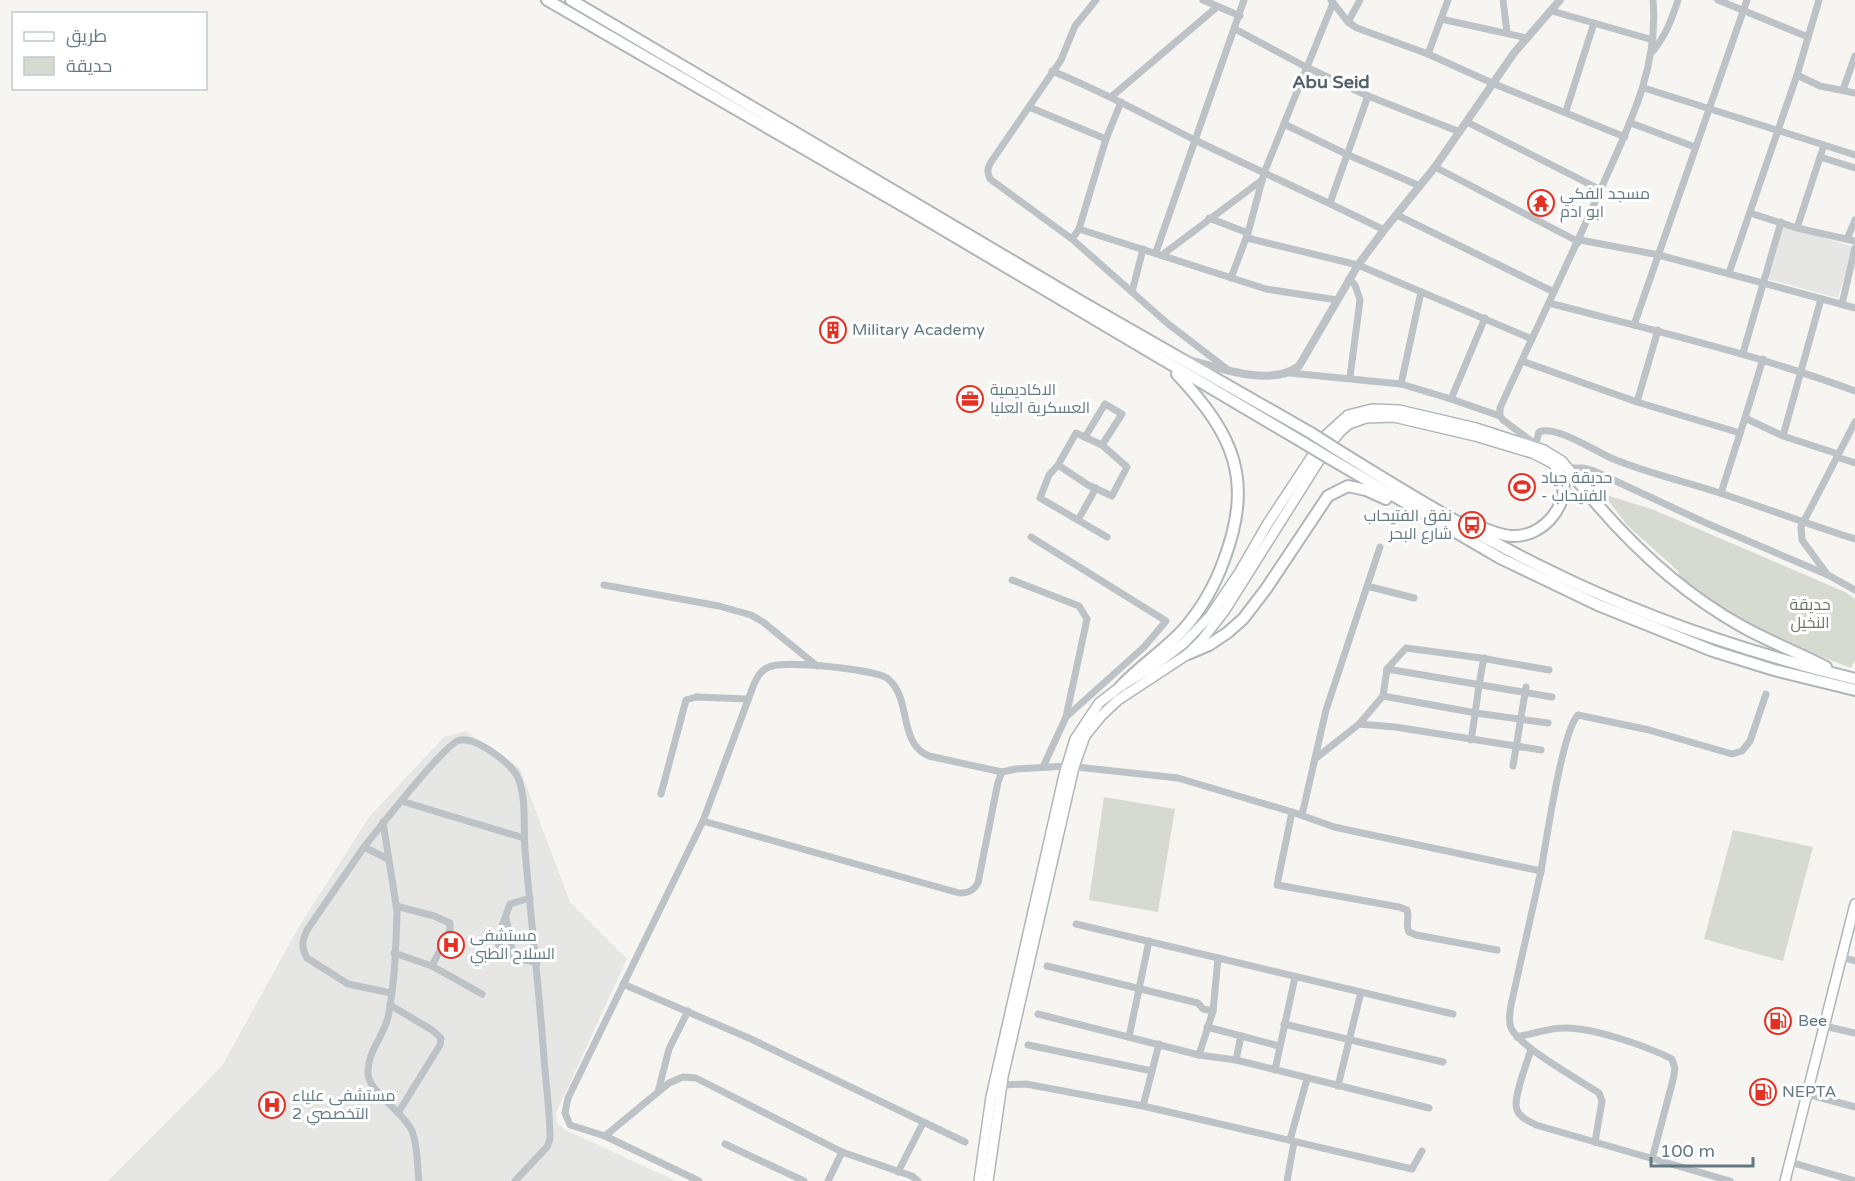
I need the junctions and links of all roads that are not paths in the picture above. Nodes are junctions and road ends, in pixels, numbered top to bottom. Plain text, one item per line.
1 (547, 0) edge
2 (571, 0) edge
3 (1096, 0) edge
4 (1203, 0) edge
5 (1244, 0) edge
6 (1360, 0) edge
7 (1448, 0) edge
8 (1503, 0) edge
9 (1560, 0) edge
10 (1653, 0) edge
11 (1678, 0) edge
12 (1718, 0) edge
13 (1747, 0) edge
14 (1819, 0) edge
15 (1332, 1) edge
16 (1217, 7) junction
17 (1744, 10) junction
18 (1552, 11) junction
19 (1240, 16) junction
20 (1441, 19) junction
21 (1348, 22) junction
22 (1594, 23) junction
23 (1235, 29) junction
24 (1507, 32) junction
25 (1808, 37) junction
26 (1527, 38) junction
27 (1653, 40) junction
28 (1652, 53) junction
29 (1428, 54) junction
30 (1855, 56) edge
31 (1306, 67) junction
32 (1052, 71) junction
33 (1797, 75) junction
34 (1492, 83) junction
35 (1644, 88) junction
36 (1843, 90) junction
37 (1855, 93) edge
38 (1368, 96) junction
39 (1111, 97) junction
40 (1121, 102) junction
41 (1029, 107) junction
42 (1710, 108) junction
43 (1566, 111) junction
44 (1467, 122) junction
45 (1631, 123) junction
46 (1284, 124) junction
47 (1779, 131) junction
48 (1460, 132) junction
49 (1625, 137) junction
50 (1106, 139) junction
51 (1194, 139) junction
52 (1824, 145) junction
53 (1695, 147) junction
54 (1346, 154) junction
55 (1855, 155) edge
56 (1820, 157) junction
57 (1436, 167) junction
58 (1855, 168) edge
59 (1263, 177) junction
60 (1420, 186) junction
61 (1601, 190) junction
62 (1330, 203) junction
63 (1750, 213) junction
64 (1396, 215) junction
65 (1209, 218) junction
66 (1855, 220) edge
67 (1781, 222) junction
68 (1797, 228) junction
69 (1079, 229) junction
70 (1384, 230) junction
71 (1247, 235) junction
72 (1072, 239) junction
73 (1851, 240) edge
74 (1579, 241) junction
75 (1855, 248) edge
76 (1143, 249) junction
77 (1159, 254) junction
78 (1659, 255) junction
79 (1358, 265) junction
80 (1729, 273) junction
81 (1231, 278) junction
82 (1349, 279) junction
83 (1764, 282) junction
84 (1132, 292) junction
85 (1421, 292) junction
86 (1554, 292) junction
87 (1821, 298) junction
88 (1336, 300) junction
89 (1549, 303) junction
90 (1842, 304) junction
91 (1855, 308) edge
92 (1485, 318) junction
93 (1634, 325) junction
94 (1658, 330) junction
95 (1532, 339) junction
96 (1743, 353) junction
97 (1179, 357) junction
98 (1763, 359) junction
99 (1522, 361) junction
100 (1169, 365) junction
101 (1227, 369) junction
102 (1800, 371) junction
103 (1290, 373) junction
104 (1350, 377) junction
105 (1401, 384) junction
106 (1855, 391) edge
107 (1451, 399) junction
108 (1637, 402) junction
109 (1500, 416) junction
110 (1745, 418) junction
111 (1855, 422) edge
112 (1740, 433) junction
113 (1783, 436) junction
114 (1085, 437) junction
115 (1307, 438) junction
116 (1536, 443) junction
117 (1102, 445) junction
118 (1544, 450) junction
119 (1332, 453) junction
120 (1838, 455) junction
121 (1855, 463) edge
122 (1058, 465) junction
123 (1568, 474) junction
124 (1096, 488) junction
125 (1721, 494) junction
126 (1426, 515) junction
127 (1450, 516) junction
128 (1078, 520) junction
129 (1803, 523) junction
130 (1031, 537) dead end
131 (1107, 537) dead end
132 (1855, 539) edge
133 (1380, 547) dead end
134 (1828, 575) junction
135 (1012, 580) dead end
136 (604, 585) dead end
137 (1367, 586) junction
138 (1855, 590) edge
139 (1414, 598) dead end
140 (1188, 654) junction
141 (1484, 658) junction
142 (818, 666) junction
143 (1388, 669) junction
144 (1549, 670) dead end
145 (1840, 675) junction
146 (1855, 679) edge
147 (1120, 686) junction
148 (1478, 686) junction
149 (1526, 690) junction
150 (1855, 690) edge
151 (1766, 694) dead end
152 (1383, 696) junction
153 (1552, 697) dead end
154 (748, 699) junction
155 (1476, 713) junction
156 (1066, 717) junction
157 (1521, 720) junction
158 (1548, 723) dead end
159 (1359, 724) junction
160 (1471, 740) junction
161 (1516, 747) junction
162 (1541, 750) dead end
163 (1315, 759) junction
164 (1070, 766) junction
165 (1513, 766) dead end
166 (1043, 767) junction
167 (1002, 772) junction
168 (662, 794) dead end
169 (401, 801) junction
170 (1292, 812) junction
171 (1302, 815) junction
172 (703, 821) junction
173 (383, 822) junction
174 (524, 838) junction
175 (364, 847) junction
176 (388, 859) junction
177 (1541, 871) junction
178 (530, 898) junction
179 (1855, 903) edge
180 (396, 906) junction
181 (506, 916) junction
182 (1076, 924) dead end
183 (1149, 941) junction
184 (1497, 951) dead end
185 (394, 953) junction
186 (513, 956) junction
187 (1841, 957) junction
188 (1218, 958) junction
189 (1855, 960) edge
190 (537, 963) junction
191 (432, 966) junction
192 (1047, 966) dead end
193 (1295, 977) junction
194 (623, 984) junction
195 (1139, 989) junction
196 (1361, 992) junction
197 (391, 993) junction
198 (482, 994) dead end
199 (390, 1005) junction
200 (688, 1011) junction
201 (1213, 1011) junction
202 (1038, 1014) dead end
203 (1453, 1014) dead end
204 (1284, 1024) junction
205 (1824, 1026) junction
206 (1207, 1027) junction
207 (1855, 1033) edge
208 (1241, 1036) junction
209 (1129, 1037) junction
210 (1517, 1037) junction
211 (1349, 1039) junction
212 (1159, 1044) junction
213 (1028, 1045) dead end
214 (1279, 1046) junction
215 (1531, 1049) junction
216 (1199, 1054) junction
217 (1236, 1060) junction
218 (1443, 1062) dead end
219 (1275, 1070) junction
220 (1152, 1071) junction
221 (1307, 1078) junction
222 (1002, 1084) junction
223 (1338, 1086) junction
224 (658, 1093) junction
225 (1807, 1094) junction
226 (1143, 1106) junction
227 (1855, 1107) edge
228 (1429, 1108) dead end
229 (398, 1113) junction
230 (923, 1123) junction
231 (605, 1136) junction
232 (1292, 1141) junction
233 (965, 1142) dead end
234 (1595, 1142) junction
235 (725, 1144) dead end
236 (1422, 1151) dead end
237 (843, 1152) junction
238 (1652, 1159) junction
239 (1790, 1162) junction
240 (898, 1172) junction
241 (418, 1181) edge
242 (515, 1181) edge
243 (699, 1181) edge
244 (804, 1181) edge
245 (828, 1181) edge
246 (918, 1181) edge
247 (979, 1181) edge
248 (988, 1181) edge
249 (1287, 1181) edge
250 (1730, 1181) edge
251 (1785, 1181) edge
252 (1855, 1181) edge

1 - 100 highway
2 - 97 highway
3 - 32 street
4 - 16 street
5 - 19 street
6 - 21 street
7 - 20 street
8 - 24 street
9 - 18 street
10 - 27 street
11 - 28 street
12 - 17 street
13 - 17 street
14 - 25 street
15 - 21 street
15 - 31 street
16 - 19 street
16 - 39 street
17 - 25 street
17 - 42 street
18 - 22 street
18 - 26 street
19 - 23 street
20 - 24 street
20 - 29 street
21 - 29 street
22 - 27 street
22 - 43 street
23 - 31 street
23 - 51 street
24 - 26 street
25 - 33 street
26 - 34 street
27 - 28 street
28 - 35 street
29 - 34 street
30 - 36 street
31 - 38 street
31 - 46 street
32 - 39 street
32 - 41 street
33 - 36 street
33 - 47 street
34 - 43 street
34 - 44 street
35 - 42 street
35 - 45 street
36 - 37 street
38 - 48 street
38 - 54 street
39 - 40 street
40 - 50 street
40 - 51 street
41 - 50 street
41 - 72 street
42 - 47 street
42 - 53 street
43 - 49 street
44 - 48 street
44 - 61 street
45 - 49 street
45 - 53 street
46 - 54 street
46 - 59 street
47 - 52 street
47 - 63 street
48 - 57 street
49 - 61 street
50 - 69 street
51 - 59 street
51 - 77 street
52 - 55 street
52 - 56 street
53 - 78 street
54 - 60 street
54 - 62 street
56 - 58 street
56 - 68 street
57 - 60 street
57 - 74 street
59 - 62 street
59 - 65 street
59 - 71 street
60 - 64 street
61 - 74 street
62 - 70 street
63 - 67 street
63 - 80 street
64 - 70 street
64 - 86 street
65 - 71 street
65 - 77 street
66 - 73 street
67 - 68 street
67 - 83 street
68 - 73 street
69 - 72 street
69 - 76 street
70 - 79 street
71 - 79 street
71 - 81 street
72 - 84 street
74 - 78 street
74 - 86 street
75 - 90 street
76 - 77 street
76 - 84 street
77 - 81 street
78 - 80 street
78 - 93 street
79 - 82 street
79 - 85 street
80 - 83 street
81 - 88 street
82 - 88 street
82 - 104 street
83 - 87 street
83 - 96 street
84 - 101 street
85 - 92 street
85 - 105 street
86 - 89 street
87 - 90 street
87 - 102 street
88 - 103 street
89 - 93 street
89 - 95 street
90 - 91 street
92 - 95 street
92 - 107 street
93 - 94 street
94 - 96 street
94 - 108 street
95 - 99 street
96 - 98 street
97 - 101 street
97 - 115 highway
98 - 102 street
98 - 110 street
99 - 108 street
99 - 109 street
100 - 115 highway
100 - 147 highway
101 - 103 street
102 - 106 street
102 - 113 street
103 - 104 street
104 - 105 street
105 - 107 street
107 - 109 street
108 - 112 street
109 - 116 street
110 - 112 street
110 - 113 street
111 - 120 street
112 - 125 street
113 - 120 street
114 - 117 street
114 - 117 street
114 - 122 street
115 - 119 highway, bridge
116 - 118 street
116 - 125 street
117 - 124 street
118 - 123 main road
118 - 147 main road
119 - 126 highway
119 - 127 highway
120 - 121 street
120 - 129 street
122 - 124 street
122 - 128 street
123 - 127 highway
123 - 134 street
123 - 140 main road
123 - 145 highway
124 - 128 street
125 - 129 street
126 - 140 highway
126 - 150 highway
127 - 145 highway
128 - 131 street
129 - 132 street
129 - 134 street
130 - 156 street
133 - 137 street
134 - 138 street
135 - 156 street
136 - 142 street
137 - 139 street
137 - 163 street
140 - 164 main road
141 - 143 street
141 - 144 street
141 - 148 street
142 - 154 street
142 - 167 street
143 - 148 street
143 - 152 street
145 - 146 highway
147 - 164 main road
148 - 149 street
148 - 155 street
149 - 153 street
149 - 157 street
151 - 177 street
152 - 155 street
152 - 159 street
154 - 168 street
154 - 172 street
155 - 157 street
155 - 160 street
156 - 166 street
157 - 158 street
157 - 161 street
159 - 160 street
159 - 163 street
160 - 161 street
161 - 162 street
161 - 165 street
163 - 171 street
164 - 166 street
164 - 170 street
164 - 222 main road
164 - 247 main road
166 - 167 street
167 - 172 street
169 - 173 street
169 - 174 street
169 - 174 street
170 - 171 street
170 - 184 street
171 - 177 street
172 - 194 street
173 - 175 street
173 - 176 street
174 - 178 street
175 - 176 street
175 - 197 street
176 - 180 street
177 - 210 street
178 - 181 street
178 - 190 street
179 - 187 main road
180 - 185 street
180 - 191 street
181 - 186 street
181 - 186 street
182 - 183 street
183 - 188 street
183 - 195 street
185 - 191 street
185 - 197 street
186 - 190 street
187 - 189 street
187 - 205 main road
188 - 193 street
188 - 201 street
190 - 242 street
191 - 198 street
192 - 195 street
193 - 196 street
193 - 204 street
194 - 200 street
194 - 231 street
195 - 201 street
195 - 209 street
196 - 203 street
196 - 211 street
197 - 199 street
199 - 229 street
199 - 229 street
200 - 224 street
200 - 230 street
201 - 206 street
202 - 209 street
204 - 211 street
204 - 214 street
205 - 207 street
205 - 225 main road
206 - 208 street
206 - 216 street
208 - 214 street
208 - 217 street
209 - 212 street
210 - 215 street
210 - 238 street
211 - 218 street
211 - 223 street
212 - 216 street
212 - 220 street
213 - 220 street
214 - 219 street
215 - 234 street
215 - 234 street
216 - 217 street
217 - 219 street
219 - 221 street
220 - 226 street
221 - 223 street
221 - 232 street
222 - 226 street
222 - 248 main road
223 - 228 street
224 - 231 street
224 - 237 street
225 - 227 street
225 - 239 main road
226 - 232 street
229 - 241 street
230 - 233 street
230 - 240 street
231 - 243 street
232 - 236 street
232 - 249 street
234 - 238 street
235 - 244 street
237 - 240 street
237 - 245 street
238 - 250 street
239 - 251 main road
239 - 252 street
240 - 246 street

